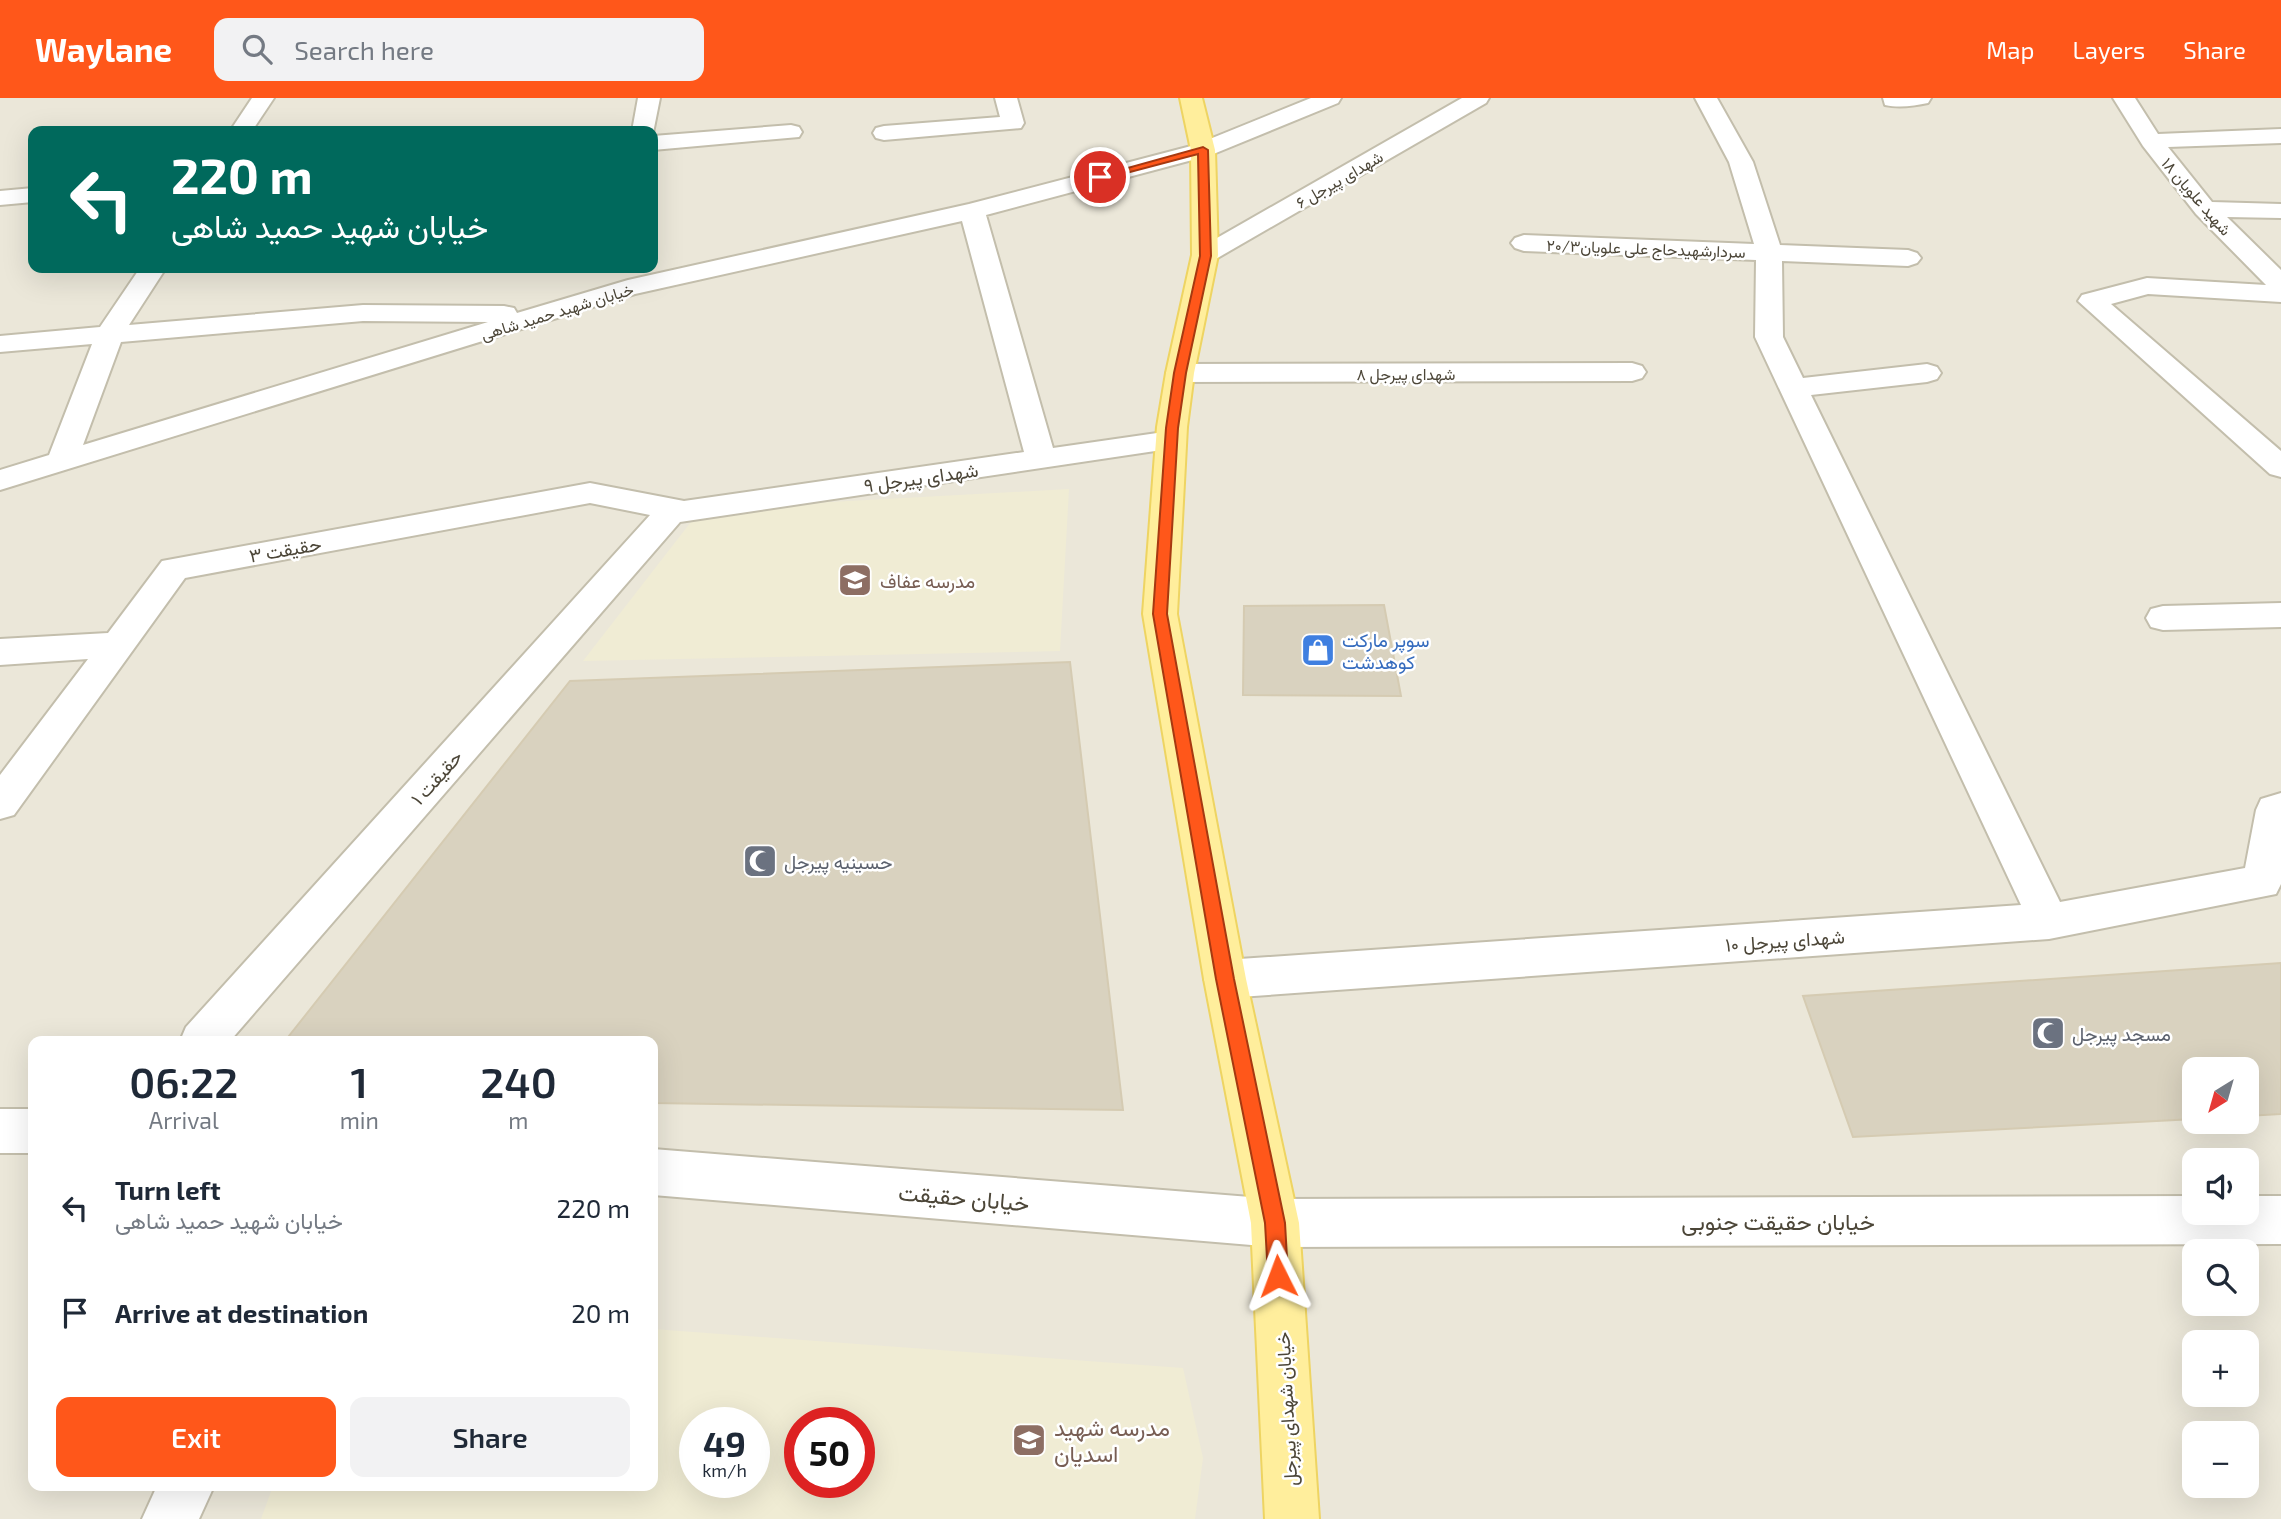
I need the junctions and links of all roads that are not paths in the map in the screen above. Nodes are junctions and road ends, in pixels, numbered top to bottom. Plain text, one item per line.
1 (263, 98) edge
2 (649, 98) edge
3 (1006, 98) edge
4 (1191, 98) edge
5 (1331, 98) edge
6 (1706, 98) edge
7 (1920, 98) edge
8 (2124, 98) edge
9 (1476, 100) edge
10 (1893, 100) dead end
11 (244, 126) edge
12 (644, 126) edge
13 (791, 132) dead end
14 (884, 133) dead end
15 (2281, 136) edge
16 (2151, 141) junction
17 (658, 143) edge
18 (1203, 150) junction
19 (28, 195) edge
20 (0, 198) edge
21 (2205, 209) junction
22 (972, 211) junction
23 (2281, 211) edge
24 (1524, 243) dead end
25 (1769, 252) junction
26 (1205, 256) junction
27 (1908, 258) dead end
28 (658, 272) edge
29 (150, 273) edge
30 (655, 273) edge
31 (629, 278) edge
32 (2281, 285) edge
33 (2281, 294) edge
34 (552, 314) junction
35 (110, 333) junction
36 (0, 344) edge
37 (1632, 372) dead end
38 (1180, 373) junction
39 (1927, 373) dead end
40 (1794, 388) junction
41 (1171, 440) junction
42 (63, 458) junction
43 (1041, 459) junction
44 (2281, 467) edge
45 (0, 480) edge
46 (677, 512) junction
47 (2281, 615) edge
48 (2162, 618) dead end
49 (118, 645) junction
50 (0, 652) edge
51 (0, 804) edge
52 (2281, 808) edge
53 (2272, 892) edge
54 (2049, 921) junction
55 (1225, 979) junction
56 (206, 1036) edge
57 (0, 1131) edge
58 (28, 1131) edge
59 (658, 1172) edge
60 (2281, 1220) edge
61 (1275, 1223) junction
62 (184, 1491) edge
63 (169, 1519) edge
64 (1292, 1519) edge

1 - 11 street
2 - 12 street
3 - 14 street
4 - 18 main road, خیابان شهدای پیرجل
5 - 18 street, خیابان شهید حمید شاهی
6 - 25 street
7 - 10 street
8 - 16 street, شهید علویان ۱۸
9 - 26 street, شهدای پیرجل ۶
13 - 17 street
15 - 16 street
16 - 21 street, شهید علویان ۱۸
18 - 22 street, خیابان شهید حمید شاهی
18 - 26 main road, خیابان شهدای پیرجل
19 - 20 street
21 - 23 street
21 - 32 street, شهید علویان ۱۸
22 - 28 street, خیابان شهید حمید شاهی
22 - 43 street
24 - 25 street, سردارشهیدحاج علی علویان۲۰/۳
25 - 27 street, سردارشهیدحاج علی علویان۲۰/۳
25 - 40 street
26 - 38 main road, خیابان شهدای پیرجل
29 - 35 street
30 - 31 street, خیابان شهید حمید شاهی
31 - 34 street, خیابان شهید حمید شاهی
33 - 44 street
34 - 35 street
34 - 42 street, خیابان شهید حمید شاهی
35 - 36 street
35 - 42 street
37 - 38 street, شهدای پیرجل ۸
38 - 41 main road, خیابان شهدای پیرجل
39 - 40 street
40 - 54 street
41 - 43 street, شهدای پیرجل ۹
41 - 55 main road, خیابان شهدای پیرجل
42 - 45 street, خیابان شهید حمید شاهی
43 - 46 street, شهدای پیرجل ۹
46 - 49 street, حقیقت ۳
46 - 56 street, حقیقت ۱
47 - 48 street
49 - 50 street
49 - 51 street, حقیقت ۳
52 - 53 street, شهدای پیرجل ۱۰
53 - 54 street, شهدای پیرجل ۱۰
54 - 55 street, شهدای پیرجل ۱۰
55 - 61 main road, خیابان شهدای پیرجل
57 - 58 street
59 - 61 street, خیابان حقیقت
60 - 61 street, خیابان حقیقت جنوبی
61 - 64 main road, خیابان شهدای پیرجل
62 - 63 street

